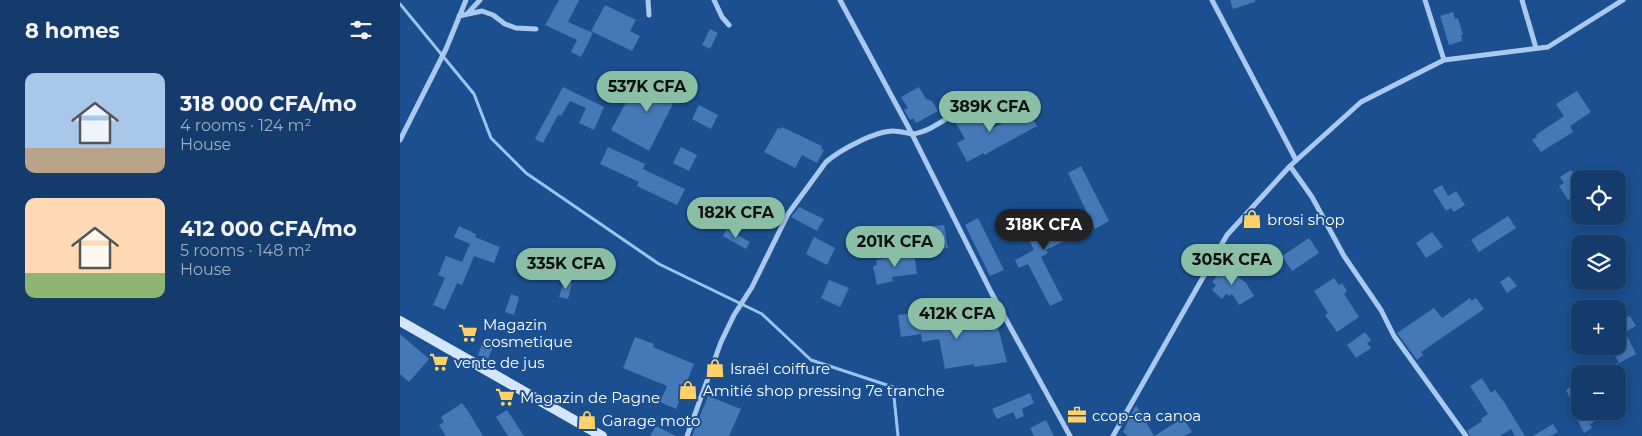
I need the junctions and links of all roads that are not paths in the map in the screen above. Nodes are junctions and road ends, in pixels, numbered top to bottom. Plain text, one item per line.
1 (466, 0) edge
2 (480, 0) edge
3 (648, 0) edge
4 (714, 0) edge
5 (840, 0) edge
6 (1212, 0) edge
7 (1425, 0) edge
8 (1522, 0) edge
9 (1623, 0) edge
10 (467, 14) junction
11 (649, 15) dead end
12 (459, 16) junction
13 (729, 25) dead end
14 (536, 29) dead end
15 (1536, 48) junction
16 (1444, 60) junction
17 (974, 104) dead end
18 (912, 134) junction
19 (400, 140) edge
20 (1296, 160) junction
21 (1290, 166) junction
22 (400, 321) edge
23 (602, 436) edge
24 (687, 436) edge
25 (1070, 436) edge
26 (1113, 436) edge
27 (1466, 436) edge

1 - 12 street
2 - 10 street
3 - 11 street
4 - 13 street
5 - 18 street
6 - 20 street
7 - 16 street
8 - 15 street
9 - 15 street
10 - 12 street
10 - 14 street
12 - 19 street
15 - 16 street
16 - 20 street
17 - 18 street
18 - 24 street
18 - 25 street
20 - 21 street
21 - 26 street
21 - 27 street
22 - 23 main road

